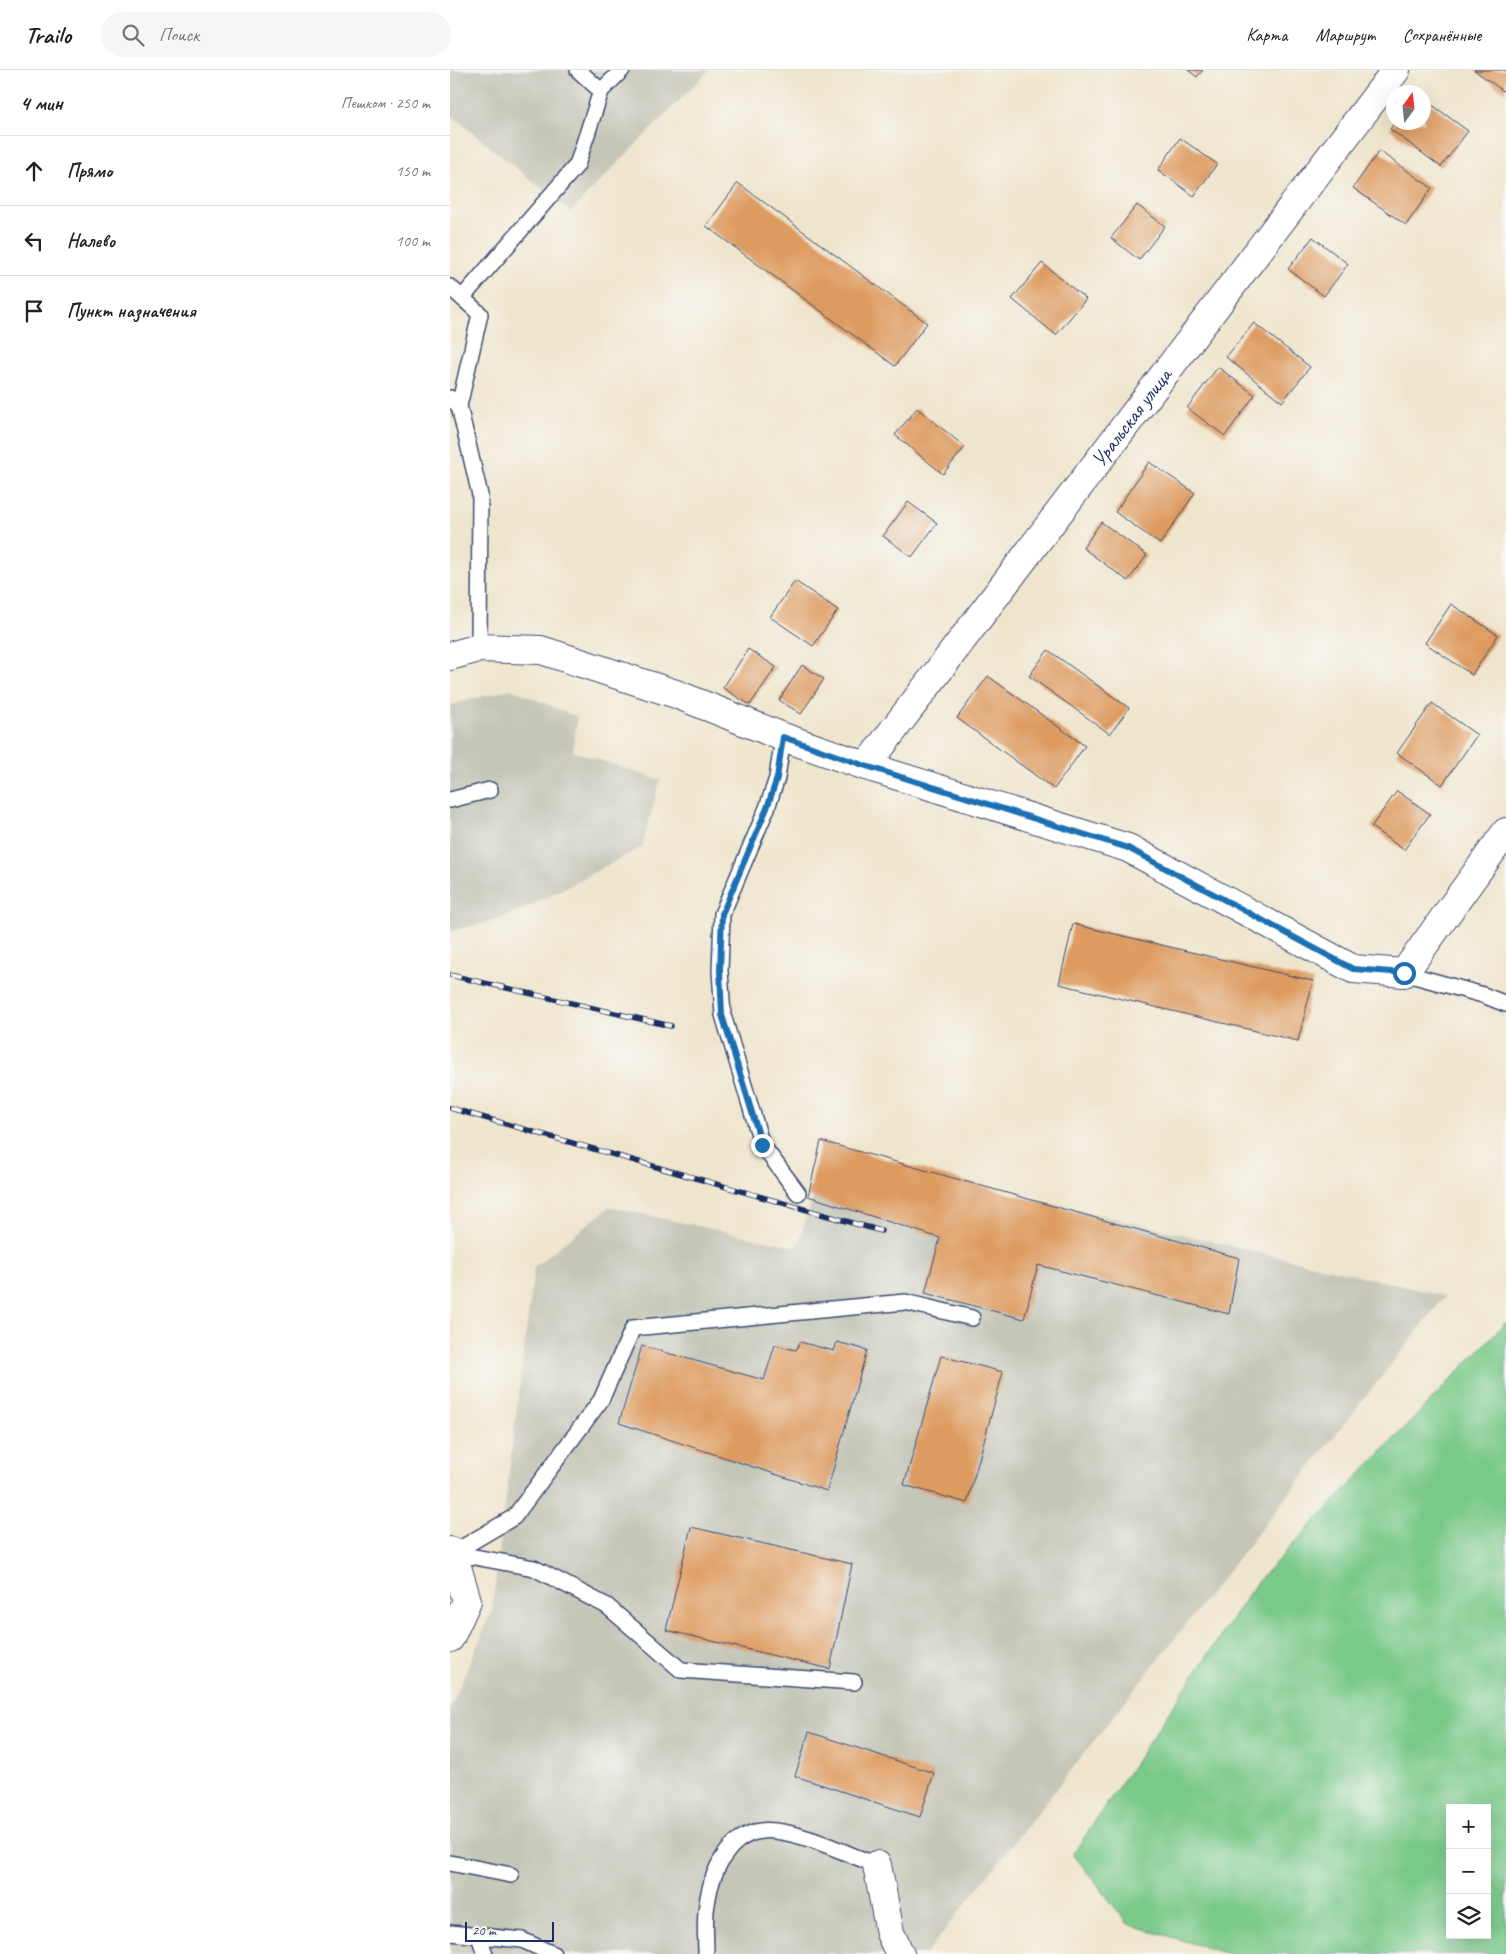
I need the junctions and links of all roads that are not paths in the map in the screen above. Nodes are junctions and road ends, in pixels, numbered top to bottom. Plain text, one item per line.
1 (578, 70) edge
2 (622, 70) edge
3 (1396, 70) edge
4 (601, 91) junction
5 (450, 287) edge
6 (462, 298) junction
7 (454, 402) edge
8 (479, 648) junction
9 (450, 656) edge
10 (783, 737) junction
11 (866, 766) junction
12 (490, 790) dead end
13 (450, 800) edge
14 (1506, 832) edge
15 (1404, 973) junction
16 (1506, 1004) edge
17 (798, 1193) dead end
18 (972, 1318) dead end
19 (452, 1552) edge
20 (450, 1638) edge
21 (854, 1682) dead end
22 (450, 1864) edge
23 (877, 1865) joint
24 (511, 1875) dead end
25 (450, 1933) edge
26 (479, 1936) junction
27 (485, 1954) edge
28 (553, 1954) edge
29 (706, 1954) edge
30 (900, 1954) edge

1 - 4 lane
2 - 4 lane
3 - 11 street, Уральская улица
4 - 6 lane
5 - 6 lane
6 - 7 lane
7 - 8 lane
8 - 9 street
8 - 10 street
10 - 11 street
10 - 17 lane
11 - 15 street
12 - 13 lane
14 - 15 street
15 - 16 lane
18 - 19 lane
19 - 20 street
19 - 21 lane
22 - 24 lane
23 - 29 lane
23 - 30 street
25 - 26 lane
26 - 27 lane
26 - 28 lane

